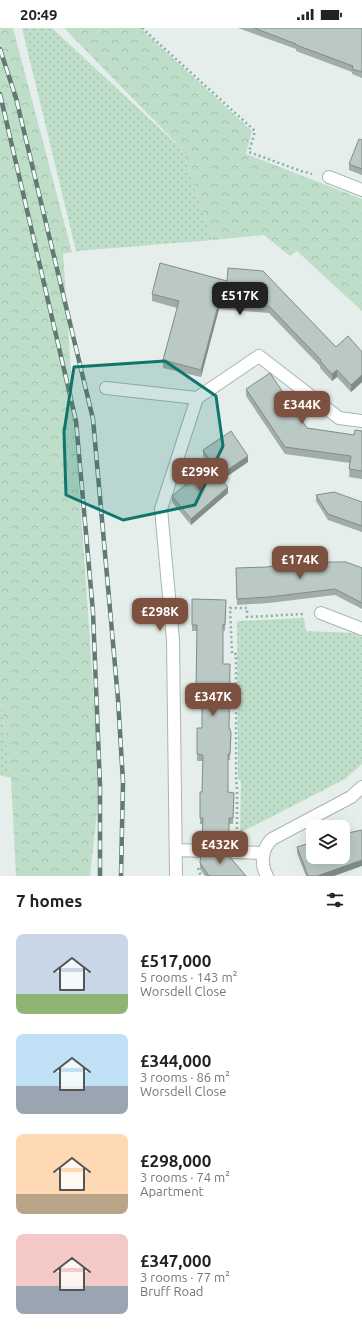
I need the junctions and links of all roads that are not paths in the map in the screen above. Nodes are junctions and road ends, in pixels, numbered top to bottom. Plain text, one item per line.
1 (329, 177) road end
2 (362, 190) edge
3 (106, 388) dead end
4 (197, 398) junction
5 (362, 421) edge
6 (321, 613) road end
7 (362, 629) edge
8 (362, 787) edge
9 (176, 850) junction
10 (263, 853) junction
11 (176, 876) edge
12 (267, 876) edge

1 - 2 street
3 - 4 street
4 - 5 street
4 - 9 street
6 - 7 street
8 - 10 street
9 - 10 street
9 - 11 street
10 - 12 street

